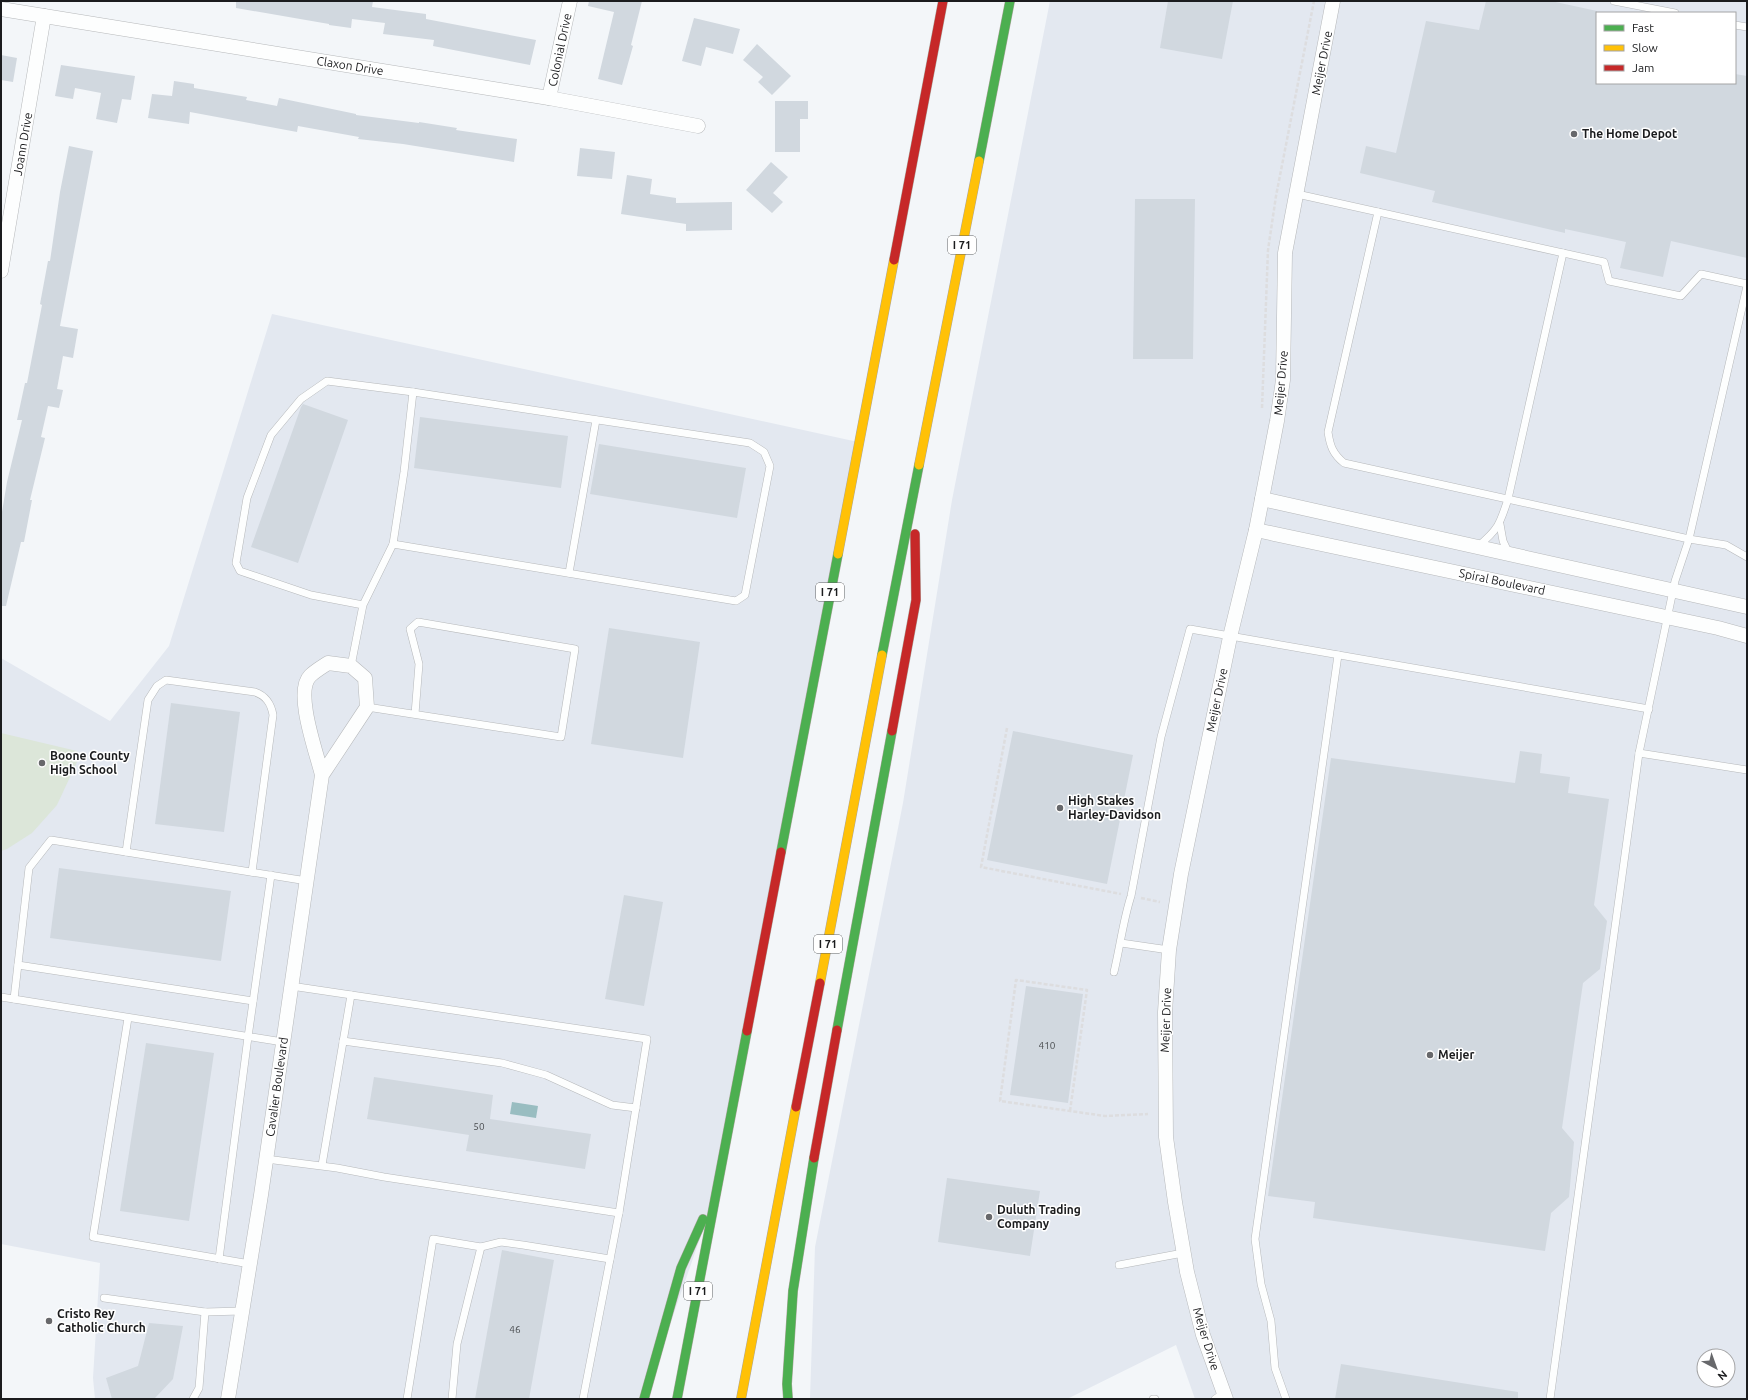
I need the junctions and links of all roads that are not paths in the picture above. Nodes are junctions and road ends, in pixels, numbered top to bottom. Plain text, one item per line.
1 (570, 1) edge
2 (943, 1) edge
3 (1010, 1) edge
4 (1333, 1) edge
5 (1614, 1) edge
6 (1, 9) edge
7 (1670, 12) edge
8 (44, 16) junction
9 (1736, 25) edge
10 (1747, 27) edge
11 (549, 98) junction
12 (698, 126) dead end
13 (1297, 194) junction
14 (1378, 212) junction
15 (1563, 253) junction
16 (1, 271) edge
17 (1747, 285) edge
18 (413, 392) junction
19 (596, 420) junction
20 (914, 489) junction
21 (1262, 499) junction
22 (1508, 499) junction
23 (1500, 524) junction
24 (1256, 530) junction
25 (1689, 539) junction
26 (393, 544) junction
27 (1477, 547) junction
28 (1510, 554) junction
29 (1747, 557) edge
30 (569, 573) junction
31 (1674, 591) junction
32 (363, 605) junction
33 (1747, 607) edge
34 (1669, 618) junction
35 (1747, 636) edge
36 (1230, 637) junction
37 (1338, 655) junction
38 (352, 666) junction
39 (366, 707) junction
40 (1649, 709) junction
41 (415, 714) junction
42 (1639, 753) junction
43 (1747, 770) edge
44 (322, 775) junction
45 (126, 852) junction
46 (252, 872) junction
47 (271, 875) junction
48 (307, 881) junction
49 (1121, 943) junction
50 (1169, 950) junction
51 (18, 966) junction
52 (1114, 972) dead end
53 (291, 986) junction
54 (351, 995) junction
55 (1, 997) edge
56 (14, 999) junction
57 (253, 1002) junction
58 (128, 1018) junction
59 (248, 1037) junction
60 (343, 1041) junction
61 (283, 1042) junction
62 (636, 1108) junction
63 (266, 1159) junction
64 (322, 1165) junction
65 (719, 1184) junction
66 (619, 1212) junction
67 (481, 1247) junction
68 (1183, 1253) junction
69 (219, 1259) junction
70 (610, 1259) junction
71 (250, 1264) junction
72 (1119, 1265) dead end
73 (104, 1298) dead end
74 (206, 1312) junction
75 (242, 1312) junction
76 (1221, 1397) edge
77 (193, 1399) edge
78 (228, 1399) edge
79 (407, 1399) edge
80 (452, 1399) edge
81 (583, 1399) edge
82 (644, 1399) edge
83 (677, 1399) edge
84 (741, 1399) edge
85 (788, 1399) edge
86 (1286, 1399) edge
87 (1550, 1399) edge

1 - 11 street, Colonial Drive
2 - 65 highway, I 71
3 - 20 highway, I 71
4 - 13 street, Meijer Drive
5 - 7 lane
6 - 8 street, Claxon Drive
8 - 11 street, Claxon Drive
8 - 16 street, Joann Drive
9 - 10 lane
11 - 12 street, Claxon Drive
13 - 14 lane
13 - 21 street, Meijer Drive
14 - 15 lane
14 - 22 lane
15 - 17 lane
15 - 22 lane
17 - 25 lane
18 - 19 lane
18 - 26 lane
18 - 32 lane
19 - 30 lane
19 - 30 lane
20 - 84 highway, I 71
20 - 85 highway
21 - 24 street, Meijer Drive
21 - 27 street
22 - 23 lane
22 - 25 lane
23 - 27 lane
23 - 28 lane
24 - 34 street, Spiral Boulevard
24 - 36 street, Meijer Drive
25 - 29 lane
25 - 31 lane
26 - 30 lane
26 - 32 lane
27 - 28 street
28 - 31 street
31 - 33 street
31 - 34 lane
32 - 38 lane
34 - 35 street, Spiral Boulevard
34 - 40 lane
36 - 37 lane
36 - 49 lane
36 - 50 street, Meijer Drive
37 - 40 lane
37 - 86 lane
38 - 39 street
38 - 44 street, Cavalier Boulevard
39 - 41 lane
39 - 44 street, Cavalier Boulevard
40 - 42 lane
41 - 41 lane
42 - 43 lane
42 - 87 lane
44 - 48 street, Cavalier Boulevard
45 - 46 lane
45 - 46 lane
45 - 51 lane
46 - 47 lane
47 - 48 lane
47 - 57 lane
48 - 53 street, Cavalier Boulevard
49 - 50 lane
49 - 52 lane
50 - 68 street, Meijer Drive
51 - 56 lane
51 - 57 lane
53 - 54 lane
53 - 61 street, Cavalier Boulevard
54 - 60 lane
54 - 62 lane
55 - 56 lane
56 - 58 lane
57 - 59 lane
58 - 59 lane
58 - 69 lane
59 - 61 lane
59 - 69 lane
60 - 62 lane
60 - 64 lane
61 - 63 street, Cavalier Boulevard
62 - 66 lane
63 - 64 lane
63 - 71 street, Cavalier Boulevard
64 - 66 lane
65 - 82 highway
65 - 83 highway, I 71
66 - 70 lane
67 - 70 lane
67 - 79 lane
67 - 80 lane
68 - 72 lane
68 - 76 street, Meijer Drive
69 - 71 lane
70 - 81 lane
71 - 75 street, Cavalier Boulevard
73 - 74 lane
74 - 75 lane
74 - 77 lane
75 - 78 street, Cavalier Boulevard

